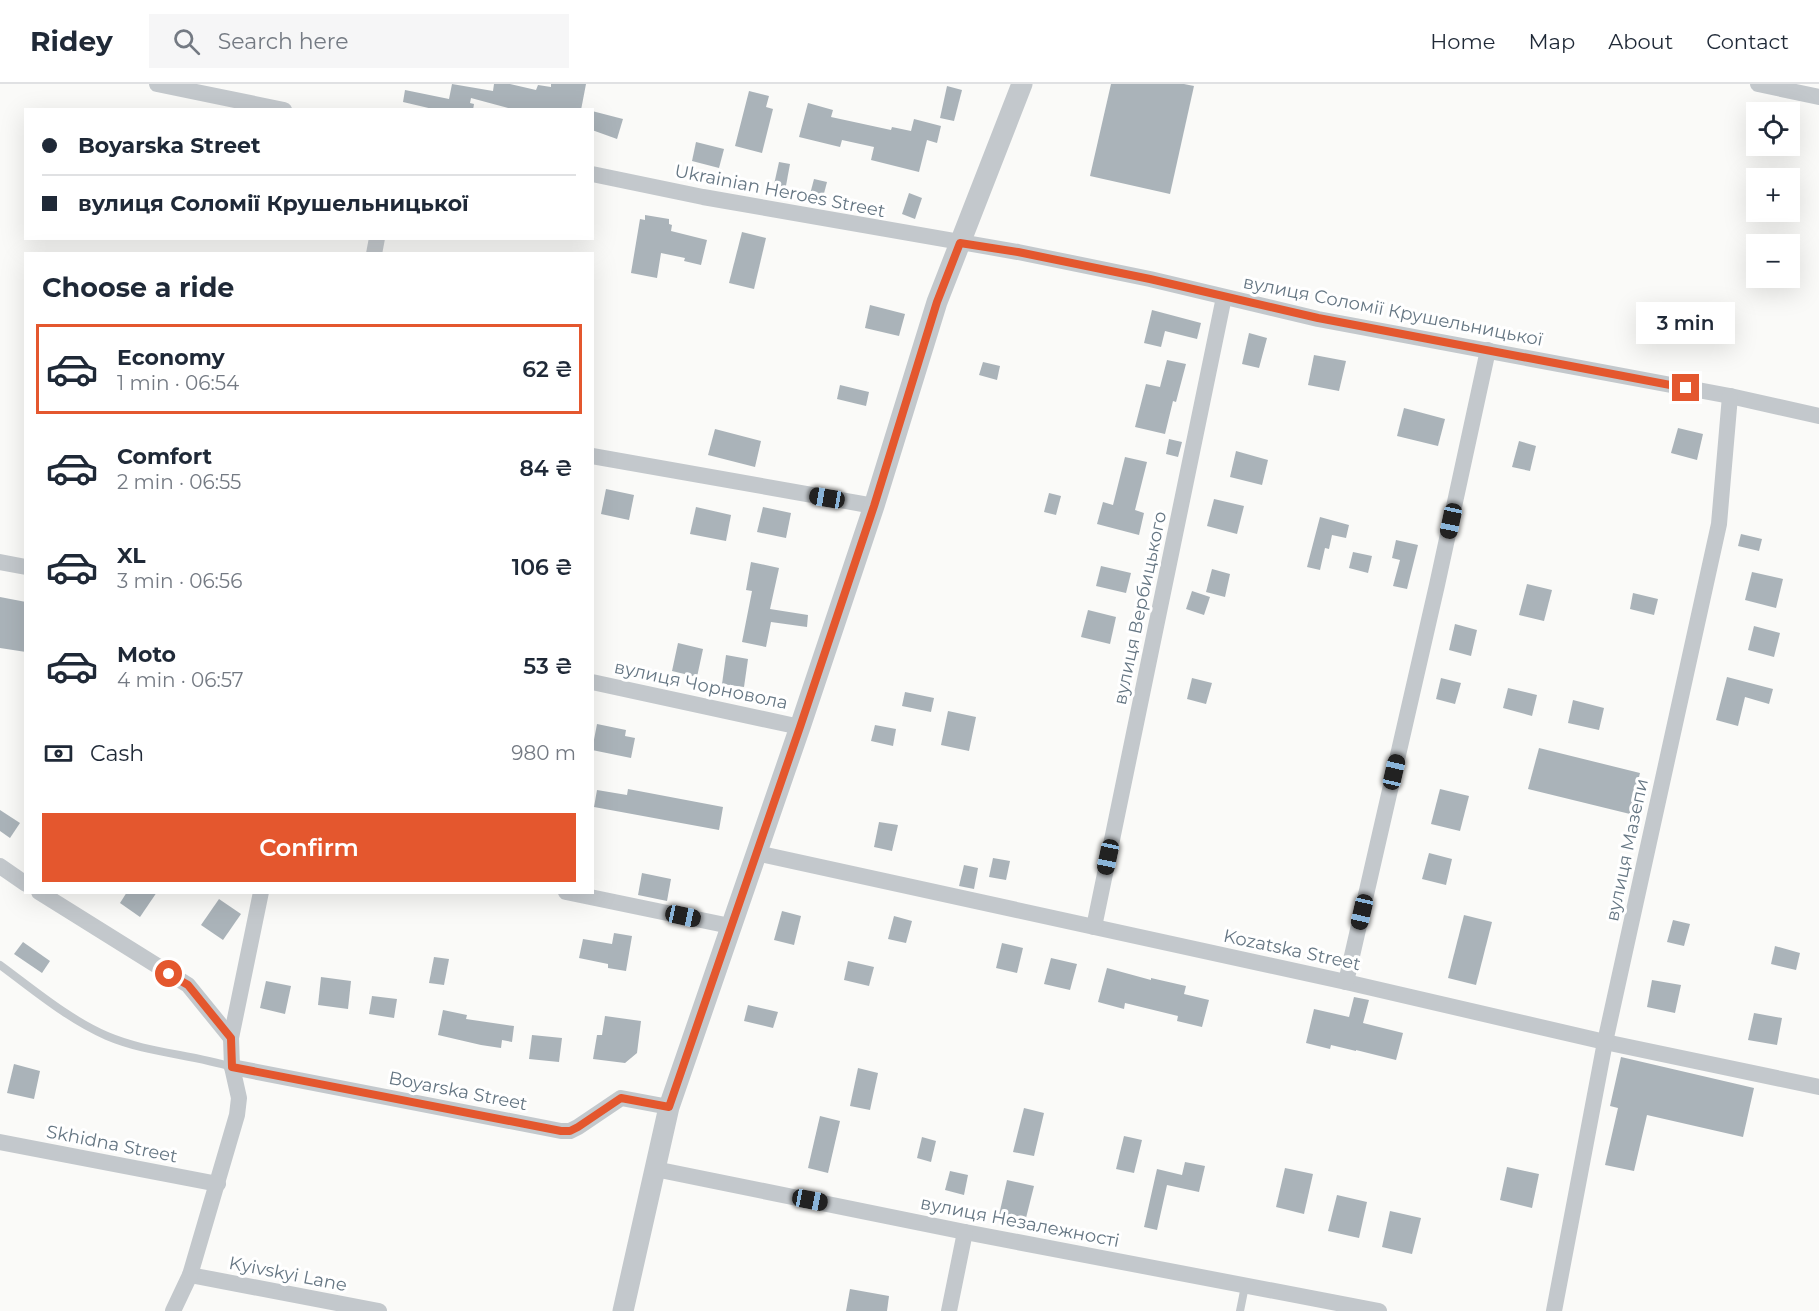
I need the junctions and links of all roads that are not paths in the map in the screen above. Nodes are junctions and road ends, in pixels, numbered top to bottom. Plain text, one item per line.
1 (157, 84) edge
2 (1022, 84) edge
3 (1758, 84) edge
4 (1819, 97) edge
5 (274, 108) edge
6 (594, 174) edge
7 (960, 243) junction
8 (1224, 297) junction
9 (1488, 350) junction
10 (1730, 396) junction
11 (1819, 416) edge
12 (594, 456) edge
13 (874, 506) junction
14 (0, 562) edge
15 (24, 567) edge
16 (594, 682) edge
17 (800, 727) junction
18 (756, 853) junction
19 (0, 866) edge
20 (24, 883) edge
21 (42, 894) edge
22 (261, 894) edge
23 (576, 894) edge
24 (730, 926) junction
25 (1094, 927) junction
26 (0, 965) edge
27 (1346, 982) junction
28 (231, 1038) junction
29 (1605, 1042) junction
30 (232, 1067) junction
31 (1819, 1087) edge
32 (669, 1107) junction
33 (0, 1142) edge
34 (655, 1169) junction
35 (218, 1184) junction
36 (964, 1232) junction
37 (190, 1275) junction
38 (1245, 1286) junction
39 (173, 1311) edge
40 (379, 1311) edge
41 (624, 1311) edge
42 (949, 1311) edge
43 (1240, 1311) edge
44 (1379, 1311) edge
45 (1554, 1311) edge

1 - 5 street
2 - 7 street
3 - 4 street
6 - 7 street, Ukrainian Heroes Street
7 - 8 street, вулиця Соломії Крушельницької
7 - 13 street
8 - 9 street, вулиця Соломії Крушельницької
8 - 25 street, вулиця Вербицького
9 - 10 street, вулиця Соломії Крушельницької
9 - 27 street
10 - 11 street, вулиця Соломії Крушельницької
10 - 29 street, вулиця Мазепи
12 - 13 street
13 - 17 street
14 - 15 street
16 - 17 street, вулиця Чорновола
17 - 18 street
18 - 24 street
18 - 25 street, Kozatska Street
19 - 20 street
21 - 28 street
22 - 28 street
23 - 24 street
24 - 32 street
25 - 27 street, Kozatska Street
26 - 30 lane
27 - 29 street, Kozatska Street
28 - 30 street
29 - 31 street, Kozatska Street
29 - 45 street, вулиця Мазепи
30 - 32 street, Boyarska Street
30 - 35 street
32 - 34 street
33 - 35 street, Skhidna Street
34 - 36 street, вулиця Незалежності
34 - 41 street
35 - 37 street
36 - 38 street, вулиця Незалежності
36 - 42 street
37 - 39 street
37 - 40 street, Kyivskyi Lane
38 - 43 lane
38 - 44 street, вулиця Незалежності

